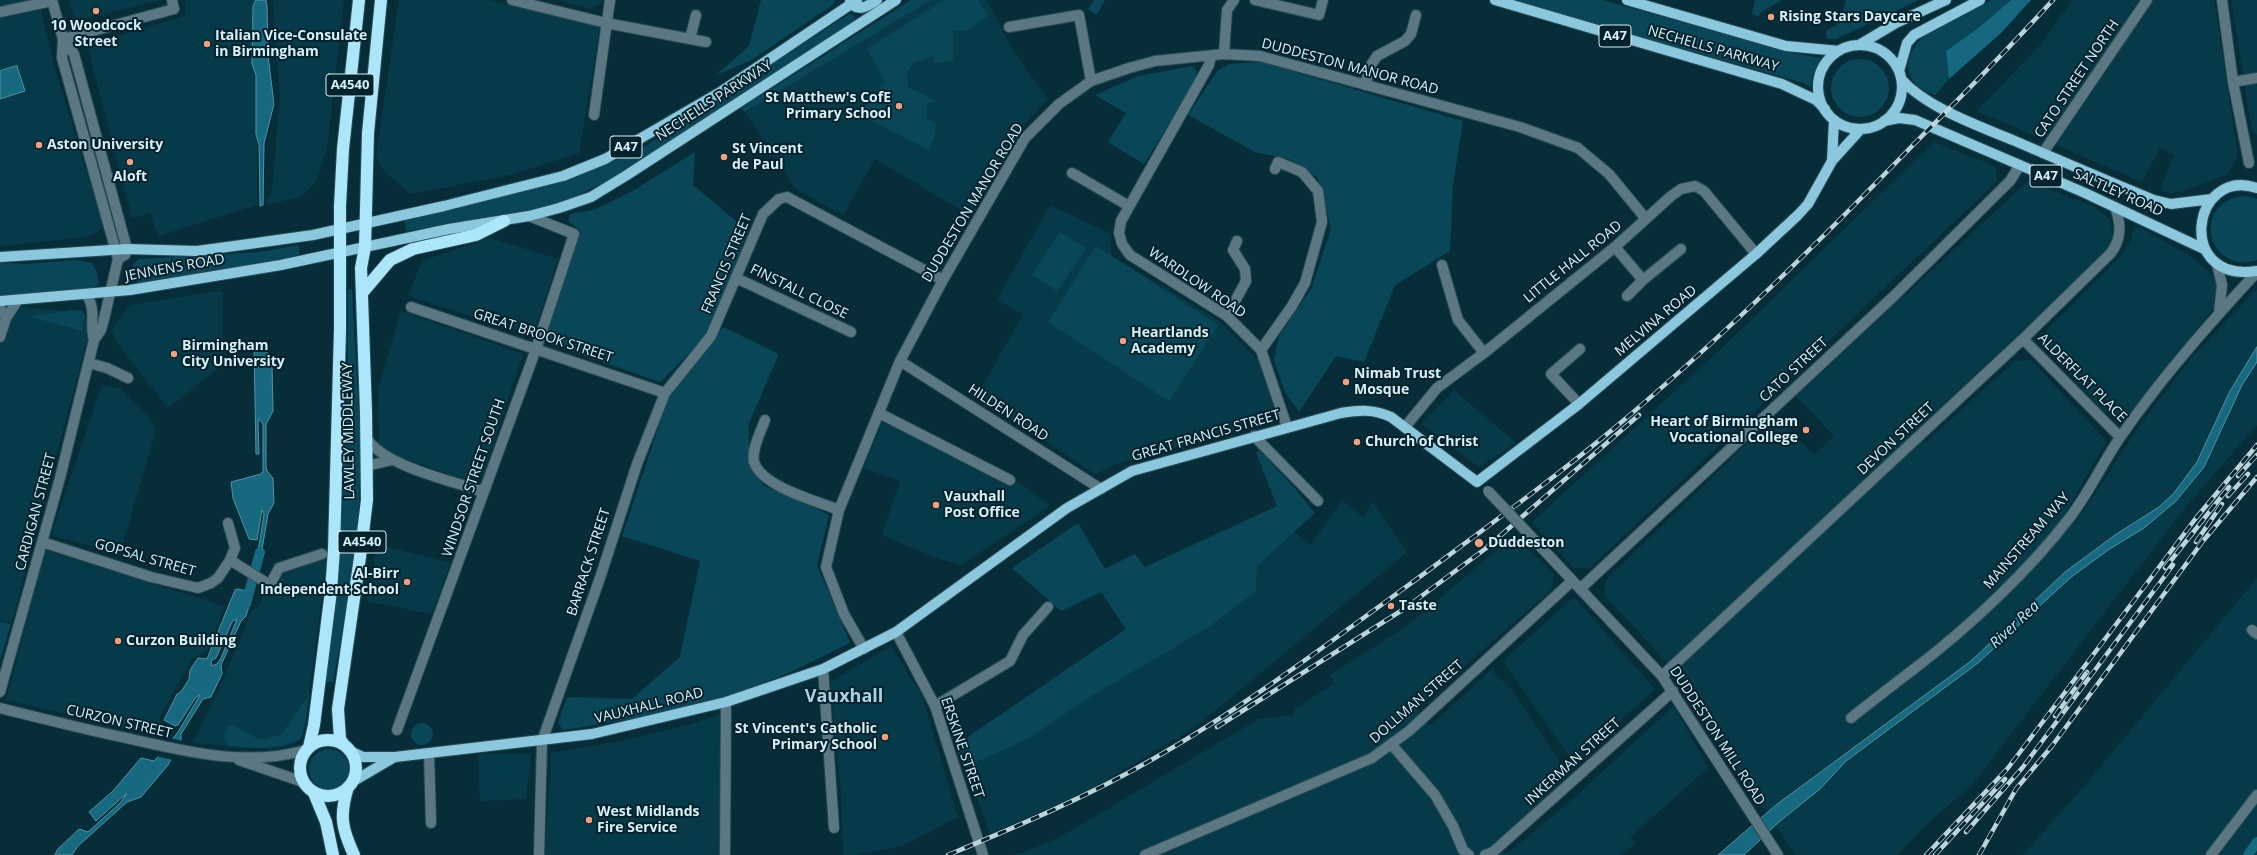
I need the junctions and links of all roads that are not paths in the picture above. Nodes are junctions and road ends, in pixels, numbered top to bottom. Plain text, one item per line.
1 (52, 0) edge
2 (359, 0) edge
3 (512, 0) edge
4 (610, 0) edge
5 (877, 0) edge
6 (896, 0) edge
7 (1234, 0) edge
8 (1255, 0) edge
9 (1323, 0) edge
10 (1495, 0) edge
11 (1627, 0) edge
12 (1946, 0) edge
13 (1980, 0) edge
14 (2147, 0) edge
15 (2222, 0) edge
16 (853, 1) edge
17 (382, 2) edge
18 (173, 4) edge
19 (866, 8) edge
20 (0, 12) edge
21 (696, 15) dead end
22 (1416, 15) dead end
23 (606, 22) junction
24 (1009, 27) dead end
25 (690, 39) junction
26 (63, 40) junction
27 (706, 42) dead end
28 (1859, 45) junction
29 (1838, 51) junction
30 (1224, 54) junction
31 (1210, 56) junction
32 (1900, 75) junction
33 (2257, 78) edge
34 (1091, 81) junction
35 (2233, 82) junction
36 (1365, 85) junction
37 (1824, 109) junction
38 (594, 115) dead end
39 (1834, 120) junction
40 (1884, 121) junction
41 (1861, 129) junction
42 (2044, 153) junction
43 (1832, 161) junction
44 (1277, 163) dead end
45 (2249, 163) dead end
46 (2020, 165) junction
47 (1087, 170) dead end
48 (1072, 173) dead end
49 (1082, 179) junction
50 (2257, 188) edge
51 (2212, 199) junction
52 (1129, 206) junction
53 (2115, 207) junction
54 (529, 216) junction
55 (1646, 219) junction
56 (504, 221) junction
57 (353, 226) joint
58 (365, 229) junction
59 (340, 234) junction
60 (1615, 247) junction
61 (359, 248) junction
62 (1232, 248) dead end
63 (127, 249) junction
64 (1681, 249) dead end
65 (2204, 249) junction
66 (340, 253) junction
67 (117, 254) junction
68 (1756, 254) junction
69 (0, 257) edge
70 (2217, 264) junction
71 (1442, 265) dead end
72 (2257, 271) edge
73 (736, 278) junction
74 (943, 280) junction
75 (1644, 280) junction
76 (111, 288) junction
77 (362, 293) junction
78 (98, 294) junction
79 (87, 295) junction
80 (1627, 296) dead end
81 (18, 300) junction
82 (0, 301) edge
83 (411, 307) dead end
84 (0, 308) edge
85 (94, 311) junction
86 (2219, 313) junction
87 (1227, 316) junction
88 (6, 318) junction
89 (850, 332) dead end
90 (0, 337) edge
91 (2023, 339) junction
92 (94, 340) junction
93 (536, 349) junction
94 (1580, 349) dead end
95 (1261, 350) junction
96 (1484, 353) junction
97 (900, 361) junction
98 (89, 363) junction
99 (128, 378) dead end
100 (665, 392) junction
101 (1579, 404) junction
102 (879, 412) junction
103 (765, 420) dead end
104 (1287, 427) junction
105 (1405, 427) junction
106 (1254, 436) junction
107 (2120, 437) junction
108 (367, 439) junction
109 (392, 460) junction
110 (367, 466) junction
111 (1010, 480) dead end
112 (1478, 482) junction
113 (486, 487) junction
114 (1101, 489) junction
115 (1318, 501) dead end
116 (839, 510) junction
117 (228, 523) dead end
118 (42, 542) junction
119 (322, 554) dead end
120 (230, 560) junction
121 (1572, 581) junction
122 (1580, 589) junction
123 (1048, 607) dead end
124 (896, 632) junction
125 (864, 649) junction
126 (823, 669) junction
127 (1662, 676) junction
128 (1673, 691) junction
129 (0, 692) edge
130 (726, 702) junction
131 (935, 706) junction
132 (0, 708) edge
133 (1851, 718) dead end
134 (397, 730) dead end
135 (542, 741) junction
136 (1392, 745) junction
137 (307, 748) junction
138 (347, 748) junction
139 (429, 754) junction
140 (395, 757) junction
141 (233, 758) junction
142 (303, 782) junction
143 (350, 785) junction
144 (314, 793) junction
145 (2257, 795) edge
146 (431, 823) dead end
147 (834, 828) dead end
148 (1489, 854) edge
149 (334, 855) edge
150 (354, 855) edge
151 (539, 855) edge
152 (725, 855) edge
153 (983, 855) edge
154 (1145, 855) edge
155 (1469, 855) edge
156 (1778, 855) edge
157 (2211, 855) edge

1 - 20 street
1 - 26 street
2 - 59 highway, A4540
3 - 23 street
4 - 23 street
5 - 19 main road
6 - 19 main road, NECHELLS PARKWAY / A47
7 - 30 street
8 - 9 street
10 - 37 main road, NECHELLS PARKWAY / A47
11 - 29 main road, NECHELLS PARKWAY / A47
12 - 28 main road
13 - 32 main road
14 - 42 street, CATO STREET NORTH
15 - 35 street
16 - 19 main road
16 - 58 main road, NECHELLS PARKWAY / A47
17 - 58 highway, A4540
18 - 26 street
19 - 54 main road, NECHELLS PARKWAY / A47
21 - 25 street
22 - 36 street
23 - 25 street
23 - 38 street
24 - 34 street
25 - 27 street
26 - 63 street
26 - 67 street
28 - 29 main road, A47
28 - 32 main road, A47
29 - 37 main road, A47
30 - 31 street, DUDDESTON MANOR ROAD
30 - 36 street, DUDDESTON MANOR ROAD
31 - 34 street, DUDDESTON MANOR ROAD
31 - 52 street, WARDLOW ROAD
32 - 40 main road, A47
32 - 42 main road, SALTLEY ROAD / A47
33 - 35 street
34 - 74 street, DUDDESTON MANOR ROAD
35 - 45 street
36 - 55 street, DUDDESTON MANOR ROAD
37 - 39 main road, A47
39 - 41 main road, A47
39 - 43 main road, MELVINA ROAD
40 - 41 main road, A47
40 - 46 main road, SALTLEY ROAD / A47
41 - 43 main road, MELVINA ROAD
42 - 51 main road, SALTLEY ROAD / A47
43 - 68 main road, MELVINA ROAD
44 - 95 street
46 - 53 main road, SALTLEY ROAD / A47
46 - 122 street, CATO STREET
47 - 49 street
48 - 49 street
49 - 52 street
50 - 51 main road
51 - 65 main road
52 - 87 street, WARDLOW ROAD
53 - 65 main road, SALTLEY ROAD / A47
53 - 91 street, DEVON STREET
54 - 56 main road, NECHELLS PARKWAY / A47
54 - 93 street, WINDSOR STREET SOUTH
55 - 60 street, LITTLE HALL ROAD
55 - 68 street, LITTLE HALL ROAD
56 - 61 main road, NECHELLS PARKWAY / A47
56 - 77 highway
57 - 58 main road, NECHELLS PARKWAY / A47
57 - 59 main road, JENNENS ROAD
58 - 61 highway, LAWLEY MIDDLEWAY / A4540
59 - 63 main road, JENNENS ROAD
59 - 66 highway, LAWLEY MIDDLEWAY / A4540
60 - 75 street
60 - 96 street, LITTLE HALL ROAD
61 - 66 main road, JENNENS ROAD
61 - 77 highway, LAWLEY MIDDLEWAY / A4540
62 - 87 street
63 - 67 main road, JENNENS ROAD
64 - 75 street
65 - 70 main road
66 - 76 main road, JENNENS ROAD
66 - 137 highway, LAWLEY MIDDLEWAY / A4540
67 - 69 main road, JENNENS ROAD
67 - 76 street, CARDIGAN STREET
68 - 101 main road, MELVINA ROAD
70 - 72 main road
70 - 86 street
71 - 96 street
72 - 86 street, MAINSTREAM WAY
73 - 74 street, FRANCIS STREET
73 - 89 street, FINSTALL CLOSE
73 - 100 street, FRANCIS STREET
74 - 97 street, DUDDESTON MANOR ROAD
75 - 80 street
76 - 78 main road, JENNENS ROAD
76 - 92 street, CARDIGAN STREET
77 - 108 highway, LAWLEY MIDDLEWAY / A4540
78 - 79 main road, JENNENS ROAD
78 - 85 street
79 - 81 main road, JENNENS ROAD
79 - 85 street, CARDIGAN STREET
81 - 82 main road, JENNENS ROAD
81 - 88 street
83 - 93 street, GREAT BROOK STREET
84 - 88 street
85 - 92 street, CARDIGAN STREET
86 - 107 street, MAINSTREAM WAY
87 - 95 street, WARDLOW ROAD
88 - 90 street
91 - 107 street, ALDERFLAT PLACE
91 - 127 street, DEVON STREET
92 - 98 street, CARDIGAN STREET
93 - 100 street, GREAT BROOK STREET
93 - 113 street, WINDSOR STREET SOUTH
94 - 101 street
95 - 104 street, WARDLOW ROAD
96 - 105 street, LITTLE HALL ROAD
97 - 102 street, DUDDESTON MANOR ROAD
97 - 114 street, HILDEN ROAD
98 - 99 street
98 - 118 street, CARDIGAN STREET
100 - 135 street, BARRACK STREET
101 - 112 main road, MELVINA ROAD
102 - 111 street
102 - 116 street, DUDDESTON MANOR ROAD
103 - 116 street
104 - 105 main road, GREAT FRANCIS STREET
104 - 106 main road, GREAT FRANCIS STREET
105 - 112 main road, GREAT FRANCIS STREET
106 - 114 main road, GREAT FRANCIS STREET
106 - 115 street
107 - 133 street, MAINSTREAM WAY
108 - 109 street
108 - 110 highway, LAWLEY MIDDLEWAY / A4540
109 - 110 street
109 - 113 street
110 - 138 highway, LAWLEY MIDDLEWAY / A4540
112 - 121 street, DUDDESTON MILL ROAD, bridge
113 - 134 street, WINDSOR STREET SOUTH
114 - 124 main road, GREAT FRANCIS STREET
116 - 125 street, DUDDESTON MANOR ROAD
117 - 120 street
118 - 120 street, GOPSAL STREET
118 - 129 street, CARDIGAN STREET
119 - 120 street
121 - 122 street, DUDDESTON MILL ROAD
121 - 136 street, DOLLMAN STREET
122 - 127 street, DUDDESTON MILL ROAD
123 - 131 street
124 - 125 main road, VAUXHALL ROAD
124 - 131 street, ERSKINE STREET
125 - 126 main road, VAUXHALL ROAD
126 - 130 main road, VAUXHALL ROAD
126 - 147 street
127 - 128 street, DUDDESTON MILL ROAD
128 - 148 street, INKERMAN STREET
128 - 156 street, DUDDESTON MILL ROAD
130 - 135 main road, VAUXHALL ROAD
130 - 152 street
131 - 153 street, ERSKINE STREET
132 - 141 street, CURZON STREET
135 - 139 main road, VAUXHALL ROAD
135 - 151 street, BARRACK STREET
136 - 154 street, DOLLMAN STREET
136 - 155 street
137 - 138 highway
137 - 141 street, CURZON STREET
137 - 142 highway, A4540
138 - 140 main road, VAUXHALL ROAD
138 - 143 highway, A4540
139 - 140 main road, VAUXHALL ROAD
139 - 146 street
140 - 143 main road, VAUXHALL ROAD
141 - 142 street, CURZON STREET
142 - 144 highway
143 - 144 highway
143 - 150 highway, A4540
144 - 149 highway
145 - 157 street

